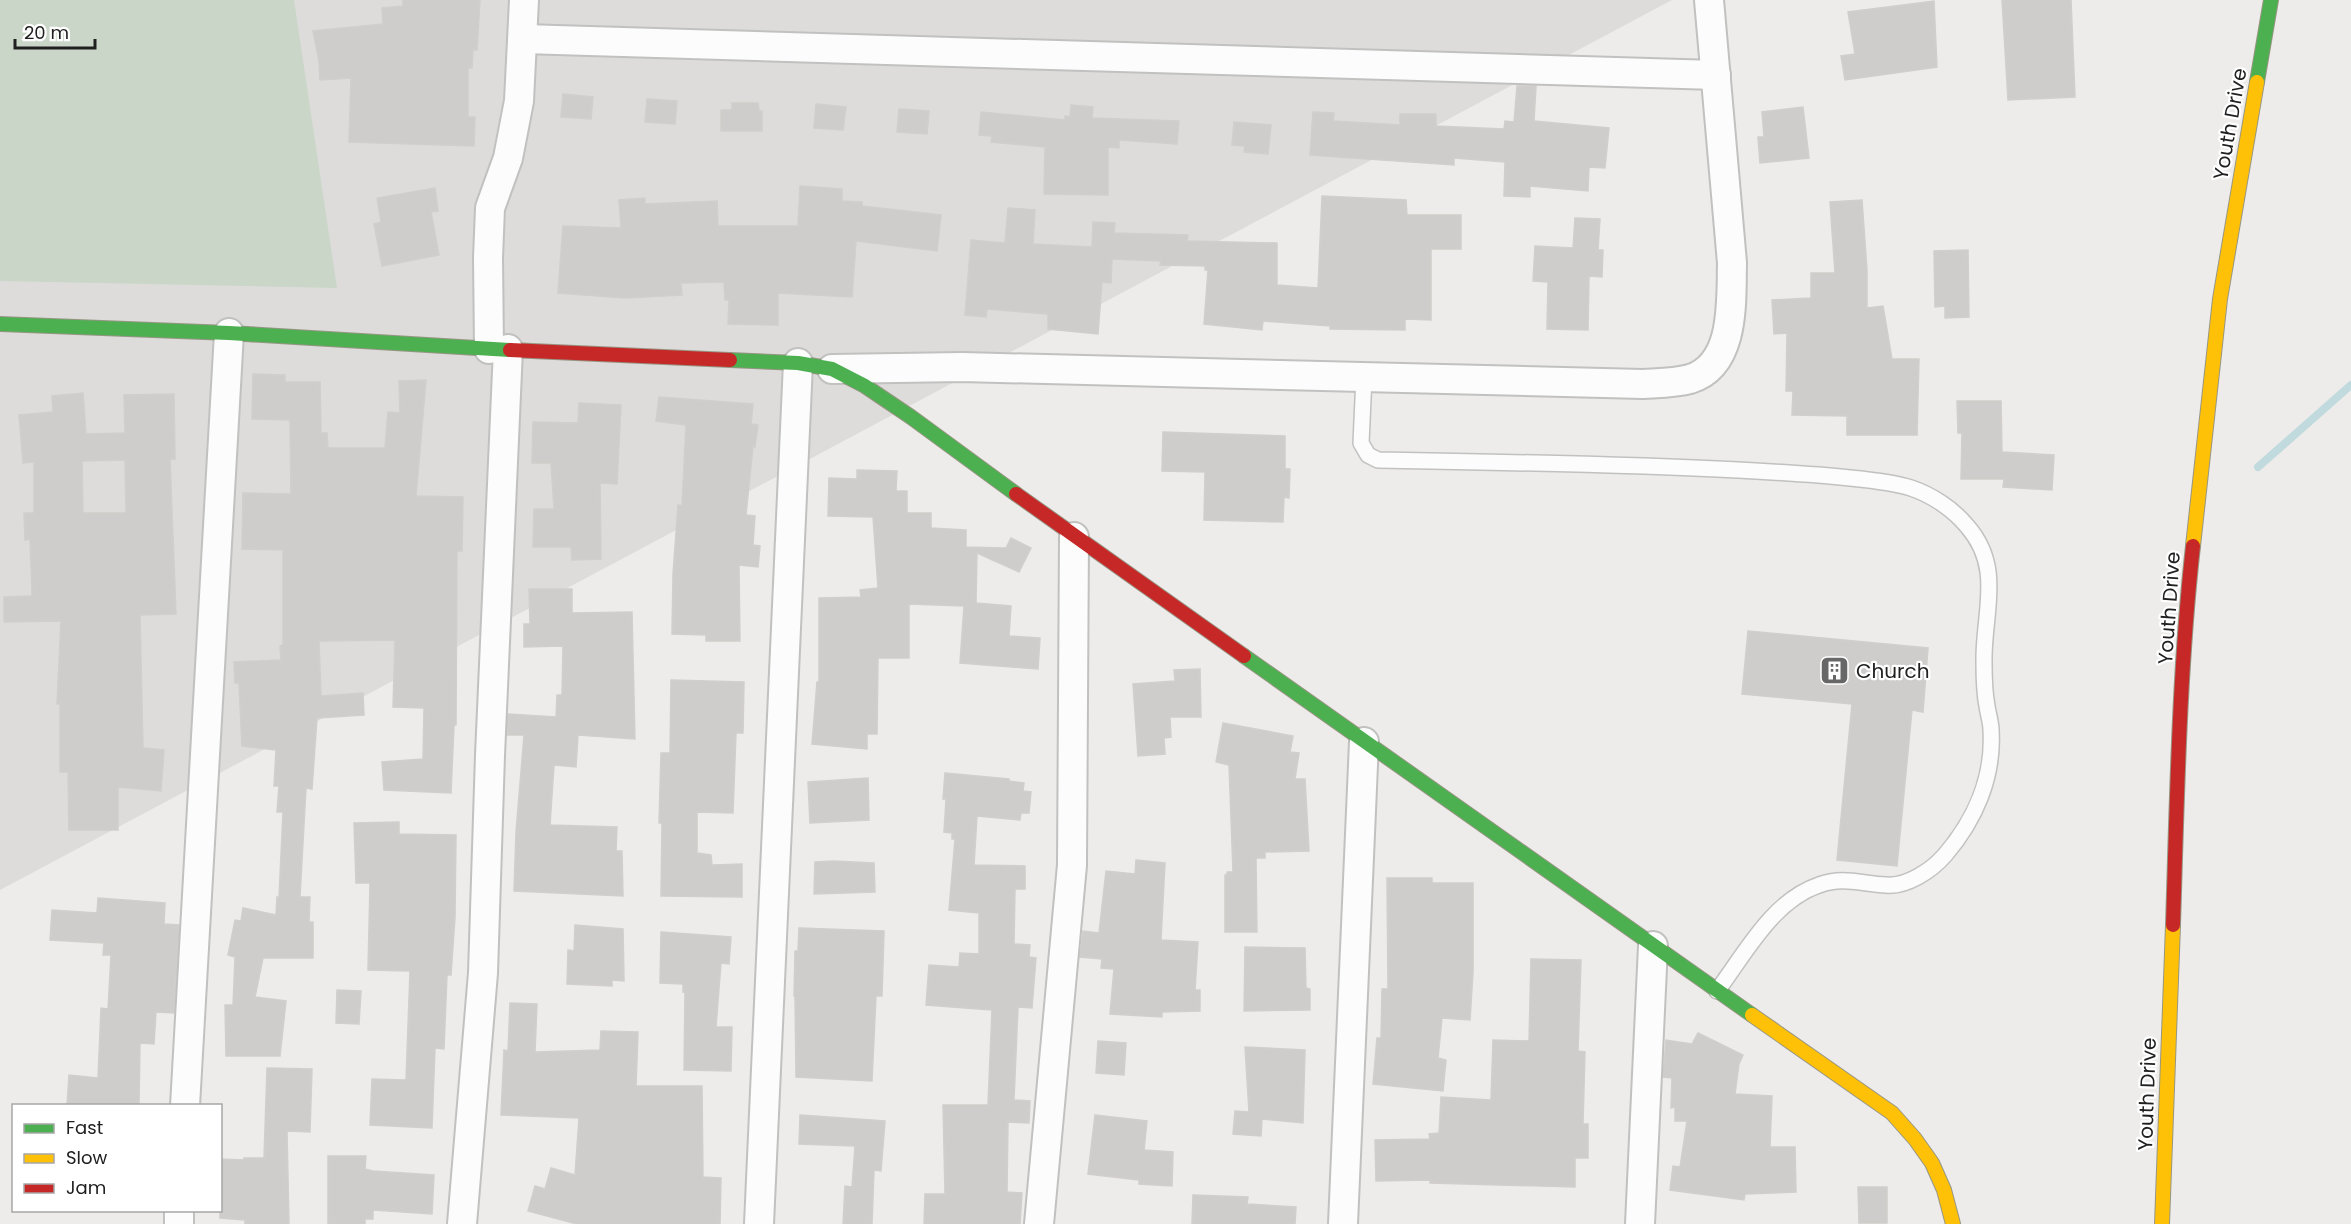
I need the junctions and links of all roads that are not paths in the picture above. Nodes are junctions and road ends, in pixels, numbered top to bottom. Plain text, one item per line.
1 (524, 0) edge
2 (1709, 0) edge
3 (2271, 0) edge
4 (523, 39) junction
5 (1716, 75) junction
6 (0, 324) edge
7 (229, 333) junction
8 (498, 349) junction
9 (798, 363) junction
10 (832, 369) junction
11 (1365, 377) junction
12 (1074, 537) junction
13 (1364, 742) junction
14 (1653, 946) junction
15 (1717, 991) junction
16 (185, 1104) edge
17 (462, 1224) edge
18 (759, 1224) edge
19 (1039, 1224) edge
20 (1343, 1224) edge
21 (1640, 1224) edge
22 (1953, 1224) edge
23 (2162, 1224) edge

1 - 4 street
2 - 5 street
3 - 23 street, Youth Drive
4 - 5 street
4 - 8 street
5 - 11 street
6 - 7 street
7 - 8 street
7 - 16 street
8 - 9 street
8 - 17 street
9 - 10 street
9 - 18 street
10 - 11 street
10 - 12 street
11 - 15 lane
12 - 13 street
12 - 19 street
13 - 14 street
13 - 20 street
14 - 15 street
14 - 21 street
15 - 22 street

